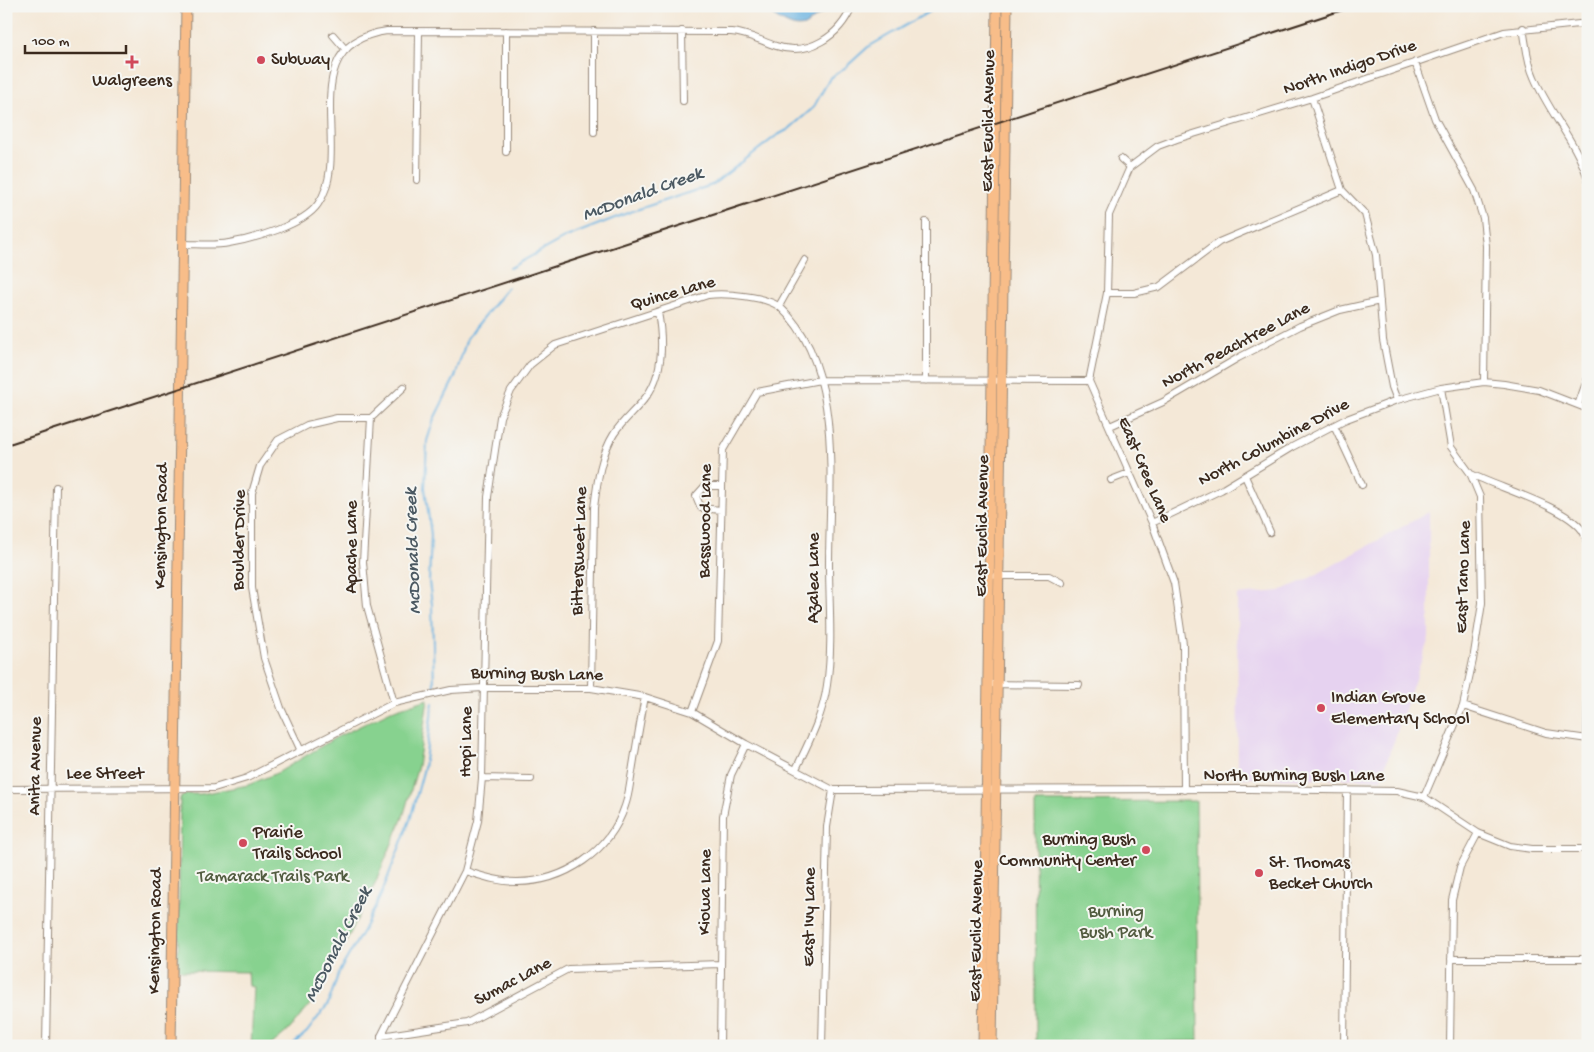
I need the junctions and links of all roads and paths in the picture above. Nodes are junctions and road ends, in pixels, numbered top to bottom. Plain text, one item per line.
1 (186, 6) edge
2 (852, 6) edge
3 (997, 6) edge
4 (1007, 6) edge
5 (1588, 26) edge
6 (1523, 28) junction
7 (506, 31) junction
8 (594, 31) junction
9 (682, 31) junction
10 (419, 32) junction
11 (333, 35) dead end
12 (346, 50) junction
13 (1415, 62) junction
14 (1312, 98) junction
15 (683, 101) dead end
16 (594, 132) dead end
17 (506, 152) dead end
18 (1121, 159) dead end
19 (1130, 167) junction
20 (1588, 179) edge
21 (418, 180) dead end
22 (1342, 190) junction
23 (318, 204) junction
24 (326, 209) dead end
25 (926, 222) dead end
26 (183, 244) junction
27 (805, 260) dead end
28 (1107, 293) junction
29 (1380, 301) junction
30 (779, 306) junction
31 (658, 312) junction
32 (1588, 378) edge
33 (820, 380) junction
34 (926, 381) junction
35 (996, 381) junction
36 (1088, 381) junction
37 (1484, 382) junction
38 (404, 387) dead end
39 (1441, 388) junction
40 (511, 391) joint
41 (1397, 400) junction
42 (1578, 405) junction
43 (1588, 409) edge
44 (371, 418) junction
45 (1334, 425) junction
46 (1110, 426) junction
47 (1129, 473) junction
48 (1470, 473) junction
49 (1245, 476) junction
50 (1111, 480) dead end
51 (1362, 485) dead end
52 (1492, 485) junction
53 (722, 486) junction
54 (56, 487) dead end
55 (1480, 497) junction
56 (721, 510) junction
57 (1152, 523) junction
58 (1270, 532) dead end
59 (1588, 544) edge
60 (994, 576) junction
61 (1062, 583) dead end
62 (992, 684) junction
63 (1079, 685) dead end
64 (484, 688) junction
65 (591, 688) junction
66 (1588, 695) edge
67 (645, 697) junction
68 (394, 703) junction
69 (1463, 706) junction
70 (692, 712) junction
71 (1587, 739) edge
72 (746, 744) junction
73 (301, 752) junction
74 (796, 770) junction
75 (482, 778) junction
76 (531, 779) dead end
77 (6, 789) edge
78 (51, 789) junction
79 (175, 789) junction
80 (833, 790) junction
81 (991, 790) junction
82 (1184, 790) junction
83 (1347, 790) junction
84 (1424, 797) junction
85 (1478, 833) junction
86 (1588, 849) edge
87 (465, 872) junction
88 (1451, 959) junction
89 (1588, 959) edge
90 (720, 964) junction
91 (381, 1036) junction
92 (46, 1046) edge
93 (171, 1046) edge
94 (381, 1046) edge
95 (720, 1046) edge
96 (822, 1046) edge
97 (983, 1046) edge
98 (992, 1046) edge
99 (1344, 1046) edge
100 (1450, 1046) edge

1 - 26 main road, Kensington Road
2 - 9 street
3 - 35 main road, East Euclid Avenue
4 - 35 main road, East Euclid Avenue
5 - 6 street, North Indigo Drive
6 - 13 street, North Indigo Drive
6 - 20 street
7 - 8 street
7 - 10 street
7 - 17 street
8 - 9 street
8 - 16 street
9 - 15 street
10 - 12 street
10 - 21 street
11 - 12 street
12 - 23 street
13 - 14 street, North Indigo Drive
13 - 37 street
14 - 19 street, North Indigo Drive
14 - 22 street
18 - 19 street
19 - 28 street
22 - 28 street
22 - 29 street
23 - 24 street
23 - 26 street
25 - 34 street
26 - 79 main road, Kensington Road
27 - 30 street
28 - 36 street
29 - 41 street
29 - 46 street, North Peachtree Lane
30 - 31 street, Quince Lane
30 - 33 street
31 - 40 street, Quince Lane
31 - 65 street, Bittersweet Lane
32 - 42 street
33 - 34 street, Basswood Lane
33 - 53 street, Basswood Lane
33 - 74 street, Azalea Lane
34 - 35 street, Basswood Lane
35 - 36 street, Basswood Lane
35 - 60 main road, East Euclid Avenue
36 - 46 street, East Cree Lane
37 - 39 street, North Columbine Drive
37 - 42 street, North Columbine Drive
38 - 44 street
39 - 41 street, North Columbine Drive
39 - 48 street, East Tano Lane
40 - 64 street, Hopi Lane
41 - 45 street, North Columbine Drive
42 - 43 street, North Columbine Drive
44 - 68 street, Apache Lane
44 - 73 street, Boulder Drive
45 - 49 street, North Columbine Drive
45 - 51 street
46 - 47 street, East Cree Lane
47 - 50 street
47 - 57 street, East Cree Lane
48 - 52 street
48 - 55 street, East Tano Lane
49 - 57 street, North Columbine Drive
49 - 58 street
52 - 55 street
52 - 59 street
53 - 56 street, Basswood Lane
53 - 56 street
54 - 78 street, Anita Avenue
55 - 69 street, East Tano Lane
56 - 70 street, Basswood Lane
57 - 82 street, East Cree Lane
60 - 61 street
60 - 62 main road, East Euclid Avenue
62 - 63 street
62 - 81 main road, East Euclid Avenue
64 - 65 street, Burning Bush Lane
64 - 68 street, Burning Bush Lane
64 - 75 street, Hopi Lane
65 - 67 street, Burning Bush Lane
66 - 71 street
67 - 70 street, Burning Bush Lane
67 - 87 street
68 - 73 street, Burning Bush Lane
69 - 71 street
69 - 84 street, East Tano Lane
70 - 72 street, Burning Bush Lane
72 - 74 street, Burning Bush Lane
72 - 90 street, Kiowa Lane
73 - 79 street, Burning Bush Lane
74 - 80 street, Burning Bush Lane
75 - 76 street
75 - 87 street, Hopi Lane
77 - 78 street, Lee Street
78 - 79 street, Lee Street
78 - 92 street, Anita Avenue
79 - 93 main road, Kensington Road
80 - 81 street, Burning Bush Lane
80 - 96 street, East Ivy Lane
81 - 82 street, North Burning Bush Lane
81 - 97 main road, East Euclid Avenue
81 - 98 main road, East Euclid Avenue
82 - 83 street, North Burning Bush Lane
83 - 84 street, North Burning Bush Lane
83 - 99 street
84 - 85 street, North Burning Bush Lane
85 - 86 street, North Burning Bush Lane
85 - 88 street
87 - 91 street, Hopi Lane
88 - 89 street
88 - 100 street
90 - 91 street, Sumac Lane
90 - 95 street, Kiowa Lane
91 - 94 street, Hopi Lane

